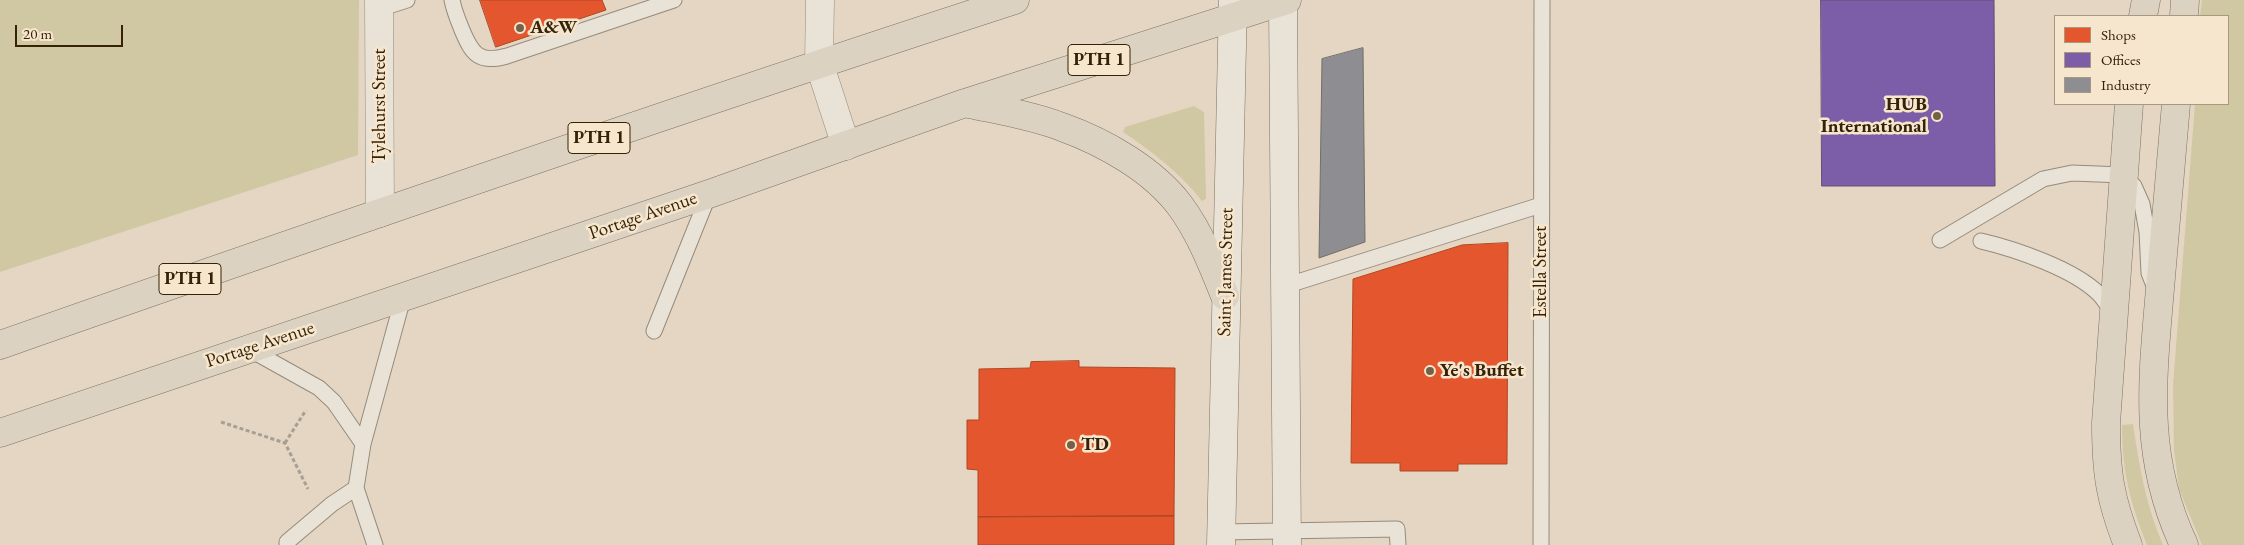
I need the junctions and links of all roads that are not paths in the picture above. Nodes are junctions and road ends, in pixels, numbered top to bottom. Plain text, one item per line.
1 (407, 0) edge
2 (452, 0) edge
3 (674, 0) edge
4 (820, 0) edge
5 (1016, 0) edge
6 (1284, 0) edge
7 (1542, 0) edge
8 (2146, 0) edge
9 (2185, 0) edge
10 (379, 4) edge
11 (1233, 9) edge
12 (2143, 15) edge
13 (2184, 15) edge
14 (819, 63) junction
15 (965, 103) junction
16 (2129, 105) edge
17 (2176, 105) edge
18 (846, 146) junction
19 (2123, 175) junction
20 (708, 194) junction
21 (1541, 205) junction
22 (380, 213) junction
23 (1940, 240) dead end
24 (1981, 241) dead end
25 (1285, 286) junction
26 (1225, 296) junction
27 (403, 298) junction
28 (2159, 301) junction
29 (2113, 313) junction
30 (654, 331) dead end
31 (0, 345) edge
32 (249, 348) junction
33 (0, 433) edge
34 (363, 444) junction
35 (356, 488) junction
36 (1221, 538) edge
37 (1286, 538) edge
38 (287, 545) edge
39 (375, 545) edge
40 (1398, 545) edge
41 (1541, 545) edge
42 (2128, 545) edge
43 (2184, 545) edge

1 - 10 lane
2 - 3 lane
4 - 14 main road
5 - 14 highway, PTH 1
6 - 11 highway, Portage Avenue / PTH 1
6 - 25 main road
7 - 21 lane, Estella Street
8 - 12 highway
9 - 13 highway
10 - 22 main road, Tylehurst Street
11 - 15 highway, Portage Avenue / PTH 1
11 - 26 main road, Saint James Street
14 - 18 main road
14 - 22 highway, PTH 1
15 - 18 highway, Portage Avenue / PTH 1
15 - 26 highway
16 - 19 highway
17 - 28 highway
18 - 20 highway, Portage Avenue / PTH 1
19 - 23 lane
19 - 28 lane
19 - 29 highway
20 - 27 highway, Portage Avenue / PTH 1
20 - 30 lane
21 - 25 lane
21 - 41 lane, Estella Street
22 - 31 highway, PTH 1
24 - 29 lane
25 - 37 main road
26 - 36 main road, Saint James Street
27 - 32 highway, Portage Avenue / PTH 1
27 - 34 lane
28 - 43 highway
29 - 42 highway
32 - 33 highway, Portage Avenue / PTH 1
32 - 34 lane
34 - 35 lane
35 - 38 lane
35 - 39 lane
36 - 37 lane
37 - 40 lane

